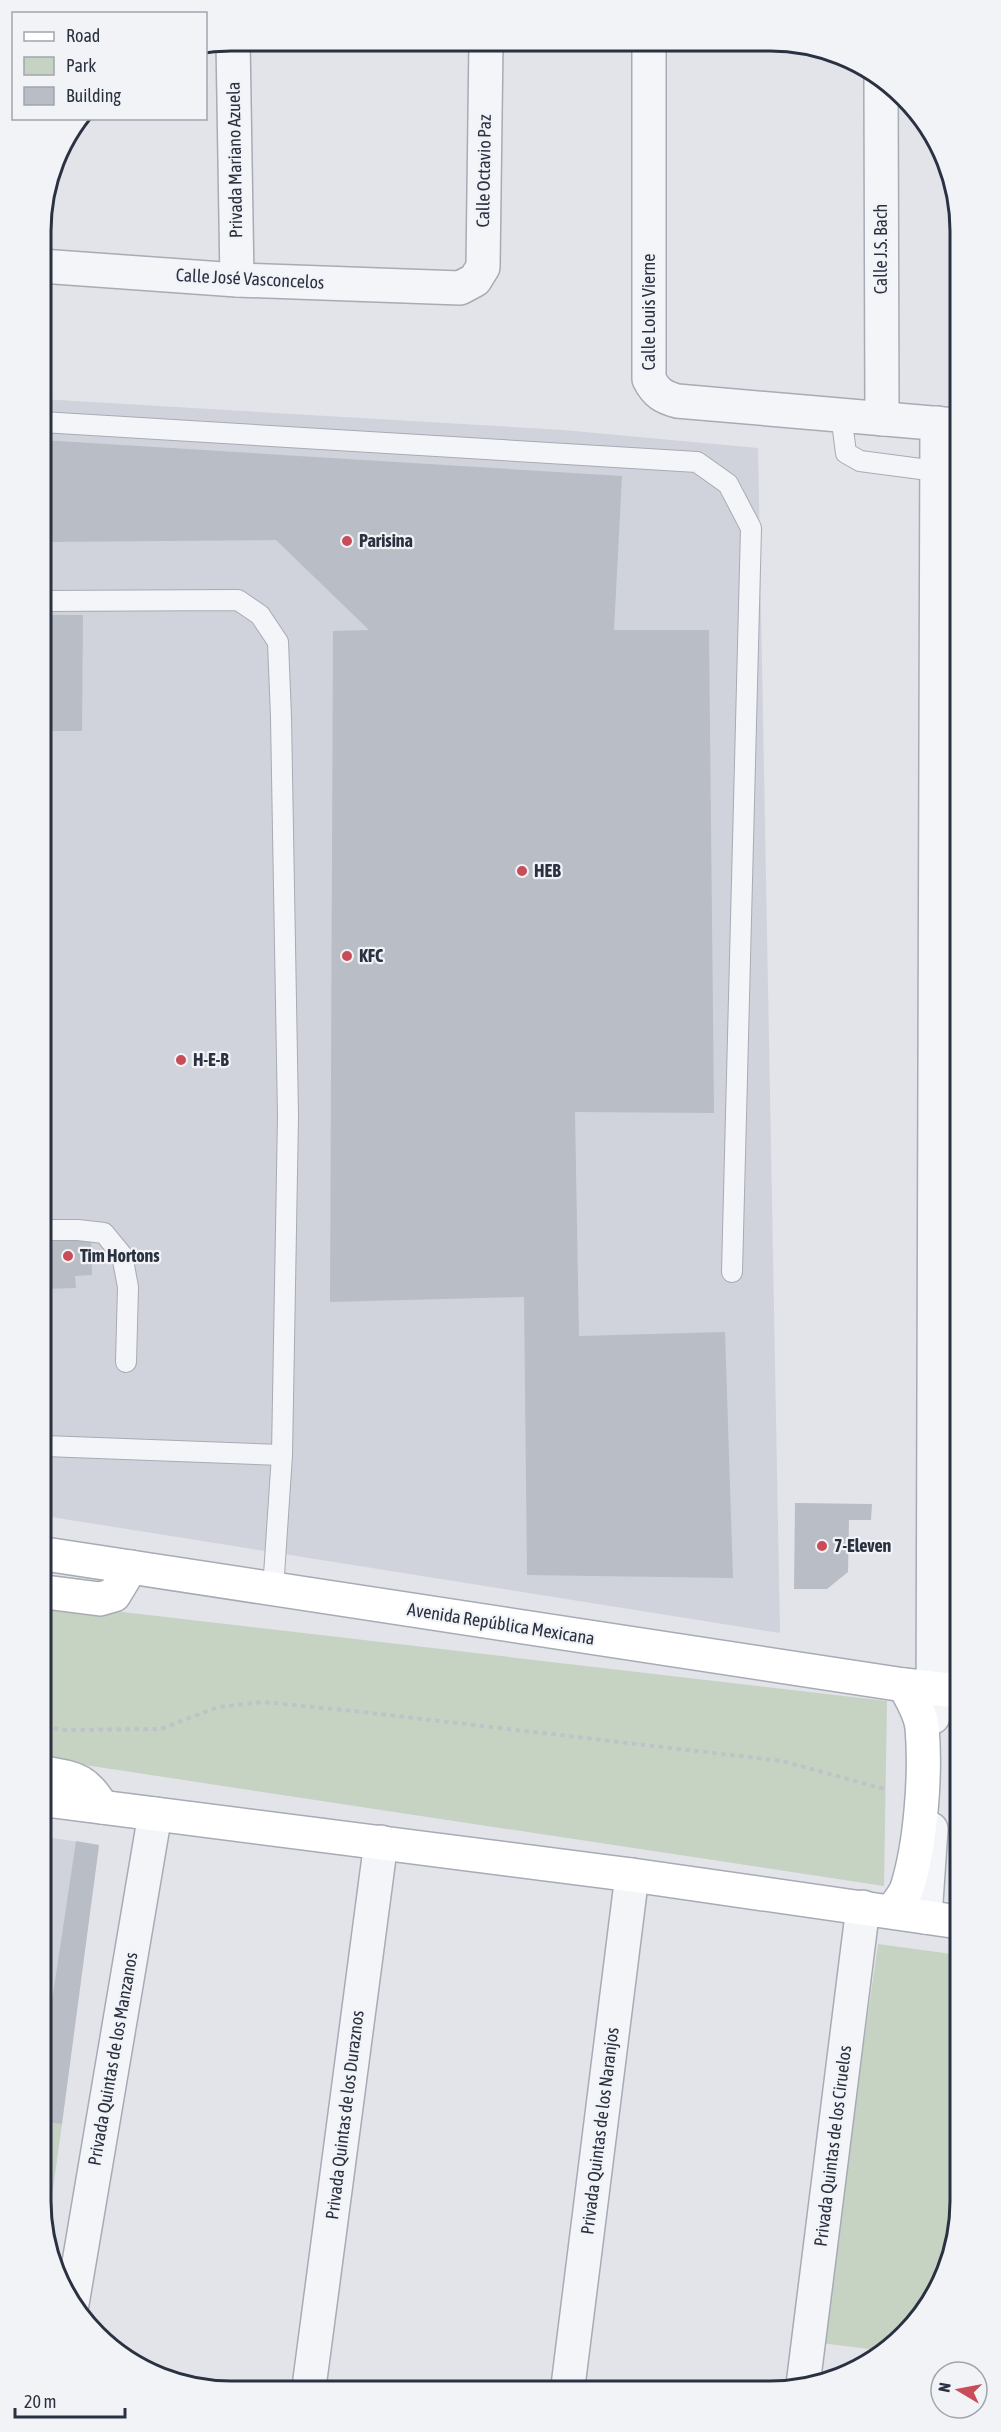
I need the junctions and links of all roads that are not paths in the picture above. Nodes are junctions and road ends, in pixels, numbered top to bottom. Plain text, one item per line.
1 (233, 51) edge
2 (486, 51) edge
3 (649, 51) edge
4 (881, 89) edge
5 (51, 267) edge
6 (237, 280) junction
7 (460, 288) joint
8 (841, 414) junction
9 (882, 419) junction
10 (51, 423) edge
11 (946, 424) edge
12 (945, 472) edge
13 (51, 602) edge
14 (51, 1230) edge
15 (732, 1272) dead end
16 (126, 1362) dead end
17 (51, 1446) edge
18 (282, 1455) junction
19 (946, 1502) edge
20 (51, 1555) edge
21 (131, 1567) junction
22 (273, 1590) junction
23 (51, 1593) edge
24 (932, 1688) edge
25 (51, 1774) edge
26 (51, 1801) edge
27 (102, 1807) junction
28 (155, 1814) junction
29 (381, 1842) junction
30 (632, 1875) junction
31 (878, 1909) junction
32 (925, 1917) junction
33 (950, 1921) edge
34 (74, 2290) edge
35 (804, 2377) edge
36 (310, 2381) edge
37 (569, 2381) edge

1 - 6 street, Privada Mariano Azuela
2 - 7 street, Calle Octavio Paz
3 - 8 street, Calle Louis Vierne
4 - 9 street, Calle J.S. Bach
5 - 6 street, Calle José Vasconcelos
6 - 7 street, Calle José Vasconcelos
8 - 9 street, Calle Louis Vierne
8 - 12 lane
9 - 11 street, Calle Louis Vierne
10 - 15 lane
11 - 12 street
12 - 19 street
13 - 18 lane
14 - 16 lane
17 - 18 lane
18 - 22 lane
19 - 24 street
20 - 21 main road, Avenida República Mexicana
21 - 22 main road, Avenida República Mexicana
21 - 23 main road
22 - 24 main road, Avenida República Mexicana
24 - 31 main road
24 - 32 street
25 - 27 main road
26 - 27 main road
27 - 28 main road
28 - 29 main road
28 - 34 street, Privada Quintas de los Manzanos
29 - 30 main road
29 - 36 street, Privada Quintas de los Duraznos
30 - 31 main road
30 - 37 street, Privada Quintas de los Naranjos
31 - 32 main road
31 - 35 street, Privada Quintas de los Ciruelos
32 - 33 main road

